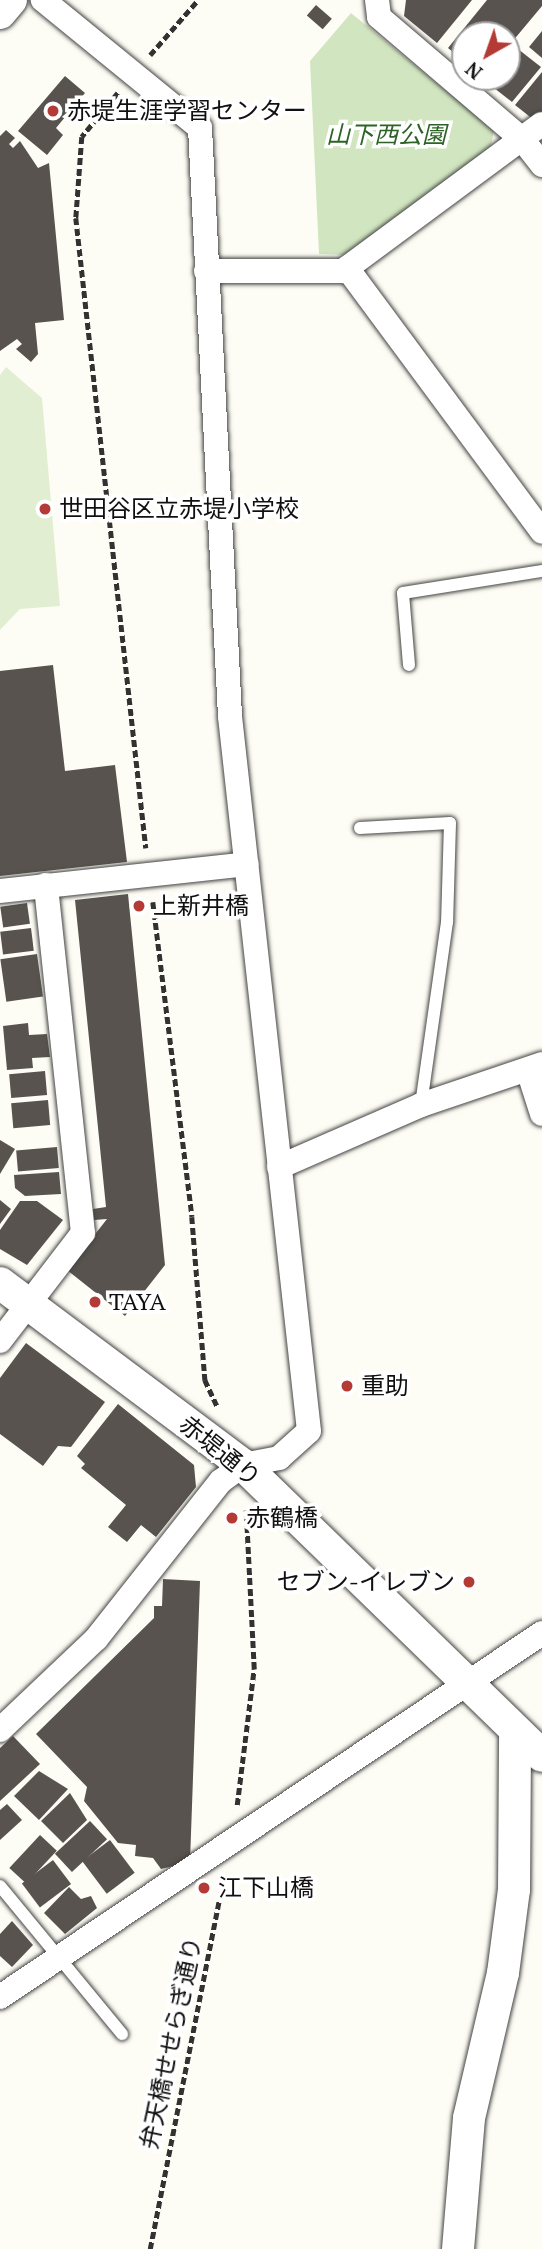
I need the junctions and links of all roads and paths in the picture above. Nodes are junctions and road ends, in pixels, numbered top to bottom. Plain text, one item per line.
1 (11, 0) edge
2 (43, 0) edge
3 (198, 0) edge
4 (377, 0) edge
5 (0, 13) edge
6 (135, 72) junction
7 (542, 124) edge
8 (522, 139) junction
9 (542, 165) edge
10 (346, 268) junction
11 (206, 271) junction
12 (542, 532) edge
13 (542, 571) edge
14 (409, 665) dead end
15 (360, 828) dead end
16 (247, 864) junction
17 (149, 874) junction
18 (46, 885) junction
19 (0, 891) edge
20 (535, 1067) edge
21 (421, 1105) junction
22 (542, 1114) edge
23 (279, 1167) junction
24 (0, 1283) edge
25 (28, 1305) junction
26 (0, 1341) edge
27 (221, 1415) dead end
28 (243, 1465) junction
29 (542, 1633) edge
30 (463, 1685) junction
31 (0, 1730) edge
32 (515, 1734) junction
33 (542, 1756) edge
34 (232, 1845) junction
35 (0, 1886) edge
36 (64, 1956) junction
37 (0, 1997) edge
38 (122, 2034) dead end
39 (150, 2249) edge
40 (458, 2249) edge

1 - 5 street
2 - 6 street
3 - 6 path
4 - 8 street
6 - 11 street
6 - 17 path
7 - 8 street
8 - 9 street
8 - 10 street
10 - 11 street
10 - 12 street
11 - 16 street
13 - 14 lane
15 - 21 lane
16 - 17 street
16 - 23 street
17 - 18 street
17 - 27 path
18 - 19 street
18 - 25 street
20 - 21 street
20 - 22 street
21 - 23 street
23 - 28 street
24 - 25 street, 赤堤通り
25 - 26 street
25 - 28 street, 赤堤通り
28 - 30 street, 赤堤通り
28 - 31 street
28 - 34 path, 弁天橋せせらぎ通り
29 - 30 street
30 - 32 street, 赤堤通り
30 - 34 street
32 - 33 street, 赤堤通り
32 - 40 street
34 - 36 street
34 - 39 path, 弁天橋せせらぎ通り
35 - 36 lane
36 - 37 street
36 - 38 lane

